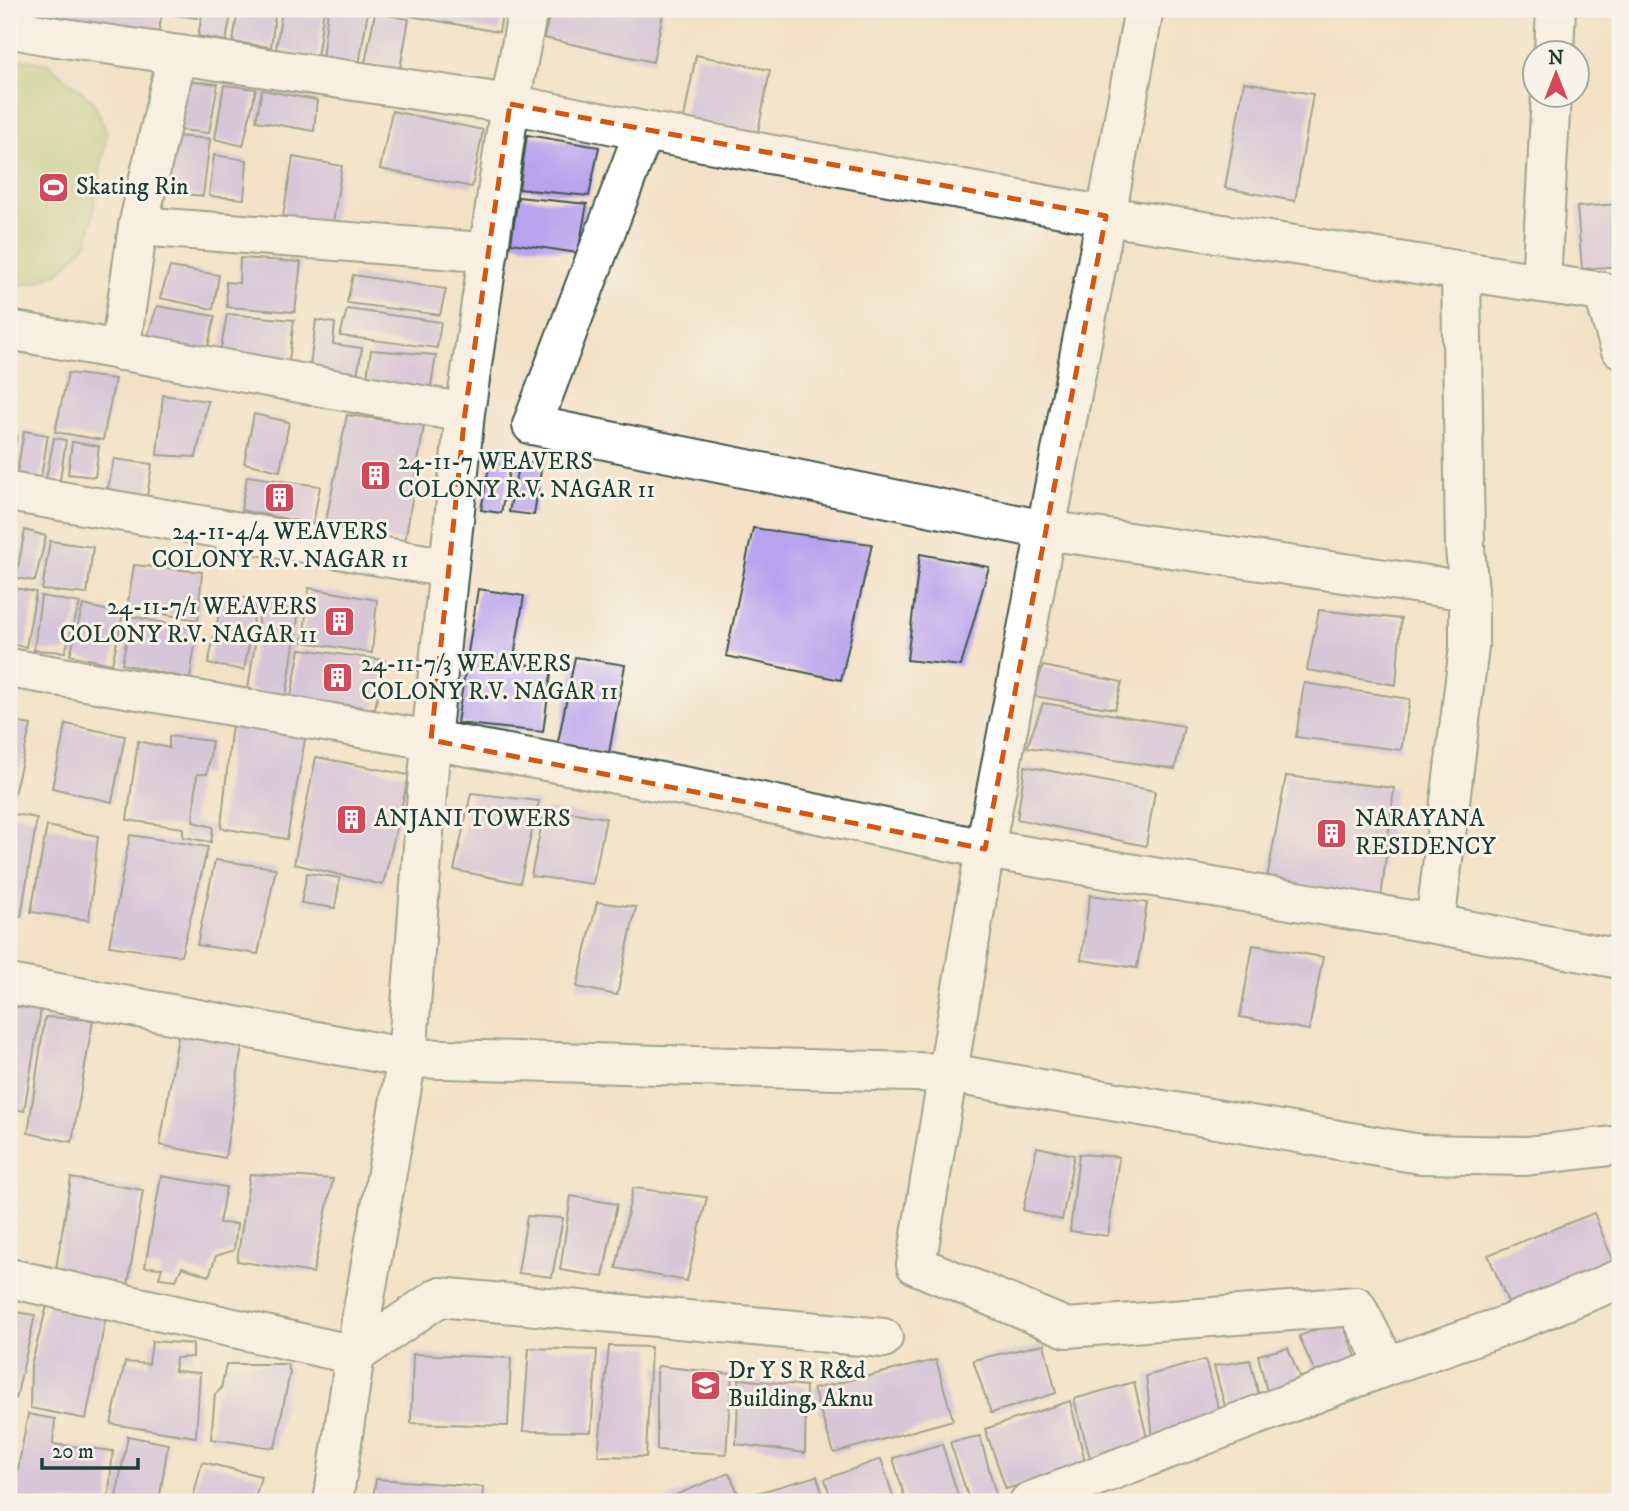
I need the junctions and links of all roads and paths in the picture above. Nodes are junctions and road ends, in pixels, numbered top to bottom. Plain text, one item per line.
1 (528, 9) edge
2 (1144, 9) edge
3 (1556, 9) edge
4 (34, 24) edge
5 (1554, 38) edge
6 (177, 55) junction
7 (510, 104) junction
8 (1550, 108) edge
9 (644, 131) junction
10 (1106, 216) junction
11 (138, 226) junction
12 (489, 251) junction
13 (1461, 271) junction
14 (1541, 283) junction
15 (9, 330) edge
16 (1620, 348) edge
17 (120, 351) junction
18 (465, 414) junction
19 (9, 492) edge
20 (1045, 530) junction
21 (448, 568) junction
22 (1469, 591) junction
23 (9, 668) edge
24 (431, 740) junction
25 (985, 849) junction
26 (1435, 924) junction
27 (1620, 959) edge
28 (9, 984) edge
29 (407, 1058) junction
30 (948, 1073) junction
31 (1620, 1146) edge
32 (9, 1278) edge
33 (1620, 1279) edge
34 (883, 1338) dead end
35 (355, 1355) junction
36 (1387, 1366) junction
37 (332, 1502) edge
38 (1028, 1502) edge

1 - 7 street
2 - 10 street
3 - 5 street
4 - 6 street
6 - 7 street
6 - 11 street
7 - 9 street
7 - 12 street
8 - 14 street
9 - 10 street
9 - 20 street
10 - 13 street
10 - 20 street
11 - 12 street
11 - 17 street
12 - 18 street
13 - 14 street
13 - 22 street
14 - 16 street
15 - 17 street
17 - 18 street
18 - 21 street
19 - 21 street
20 - 22 street
20 - 25 street
21 - 24 street
22 - 26 street
23 - 24 street
24 - 25 street
24 - 29 street
25 - 26 street
25 - 30 street
26 - 27 street
28 - 29 street
29 - 30 street
29 - 35 street
30 - 31 street
30 - 36 street
32 - 35 street
33 - 36 street
34 - 35 street
35 - 37 street
36 - 38 street

